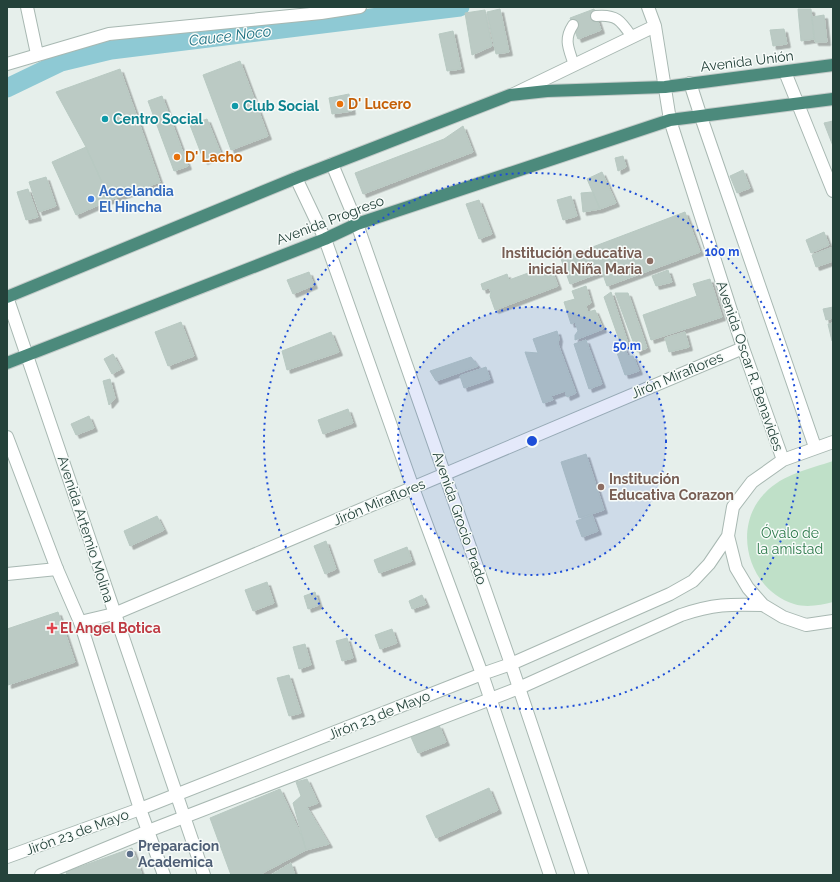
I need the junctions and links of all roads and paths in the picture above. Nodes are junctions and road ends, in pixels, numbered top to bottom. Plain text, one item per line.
1 (27, 7) edge
2 (360, 7) edge
3 (648, 7) edge
4 (320, 10) edge
5 (596, 16) dead end
6 (573, 25) dead end
7 (655, 26) junction
8 (632, 37) junction
9 (37, 54) junction
10 (7, 64) edge
11 (574, 65) junction
12 (833, 66) edge
13 (785, 72) junction
14 (690, 83) junction
15 (665, 88) junction
16 (510, 95) junction
17 (833, 99) edge
18 (798, 104) junction
19 (701, 117) junction
20 (670, 120) junction
21 (332, 164) junction
22 (296, 178) junction
23 (833, 191) edge
24 (357, 224) junction
25 (325, 238) junction
26 (7, 297) edge
27 (742, 348) junction
28 (28, 354) junction
29 (7, 363) edge
30 (7, 436) edge
31 (833, 442) edge
32 (815, 447) junction
33 (783, 460) junction
34 (444, 474) junction
35 (413, 488) junction
36 (728, 536) junction
37 (57, 569) junction
38 (7, 574) edge
39 (763, 605) junction
40 (114, 614) junction
41 (833, 621) edge
42 (80, 622) junction
43 (511, 664) junction
44 (482, 674) junction
45 (519, 688) junction
46 (490, 698) junction
47 (175, 795) junction
48 (140, 809) junction
49 (184, 818) junction
50 (148, 831) junction
51 (7, 857) edge
52 (41, 875) edge
53 (164, 875) edge
54 (204, 875) edge
55 (550, 875) edge
56 (582, 875) edge

1 - 9 street
2 - 4 street
3 - 7 street, Avenida Oscar R. Benavides
4 - 9 street
5 - 8 lane
6 - 11 lane
7 - 8 street
7 - 15 street, Avenida Oscar R. Benavides
8 - 11 street
9 - 10 street
11 - 16 street
12 - 13 highway, Avenida Unión
13 - 14 highway, Avenida Unión
13 - 18 street
14 - 15 highway, Avenida Unión
14 - 19 street
15 - 16 highway
15 - 20 street, Avenida Oscar R. Benavides
16 - 21 highway
17 - 18 highway
18 - 19 highway
18 - 23 street
19 - 20 highway
19 - 32 street
20 - 24 highway, Avenida Progreso
20 - 27 street, Avenida Oscar R. Benavides
21 - 22 highway
21 - 24 street, Avenida Grocio Prado
22 - 25 street
22 - 26 highway
24 - 25 highway, Avenida Progreso
24 - 34 street, Avenida Grocio Prado
25 - 28 highway, Avenida Progreso
25 - 35 street
26 - 28 street, Avenida Artemio Molina
27 - 33 street, Avenida Oscar R. Benavides
27 - 34 street, Jirón Miraflores
28 - 29 highway, Avenida Progreso
28 - 40 street, Avenida Artemio Molina
30 - 37 street
31 - 32 street
32 - 33 street
33 - 36 street
34 - 35 street, Jirón Miraflores
34 - 43 street, Avenida Grocio Prado
35 - 40 street, Jirón Miraflores
35 - 44 street
36 - 39 street
36 - 43 street, Jirón 23 de Mayo
37 - 38 street
37 - 42 street
39 - 41 street
39 - 45 street, Jirón 23 de Mayo
40 - 42 street, Jirón Miraflores
40 - 47 street, Avenida Artemio Molina
42 - 48 street
43 - 44 street, Jirón 23 de Mayo
43 - 45 street, Avenida Grocio Prado
44 - 46 street
44 - 47 street, Jirón 23 de Mayo
45 - 46 street, Jirón 23 de Mayo
45 - 56 street, Avenida Grocio Prado
46 - 49 street, Jirón 23 de Mayo
46 - 55 street
47 - 48 street, Jirón 23 de Mayo
47 - 49 street, Avenida Artemio Molina
48 - 50 street
48 - 51 street, Jirón 23 de Mayo
49 - 50 street, Jirón 23 de Mayo
49 - 54 street, Avenida Artemio Molina
50 - 52 street, Jirón 23 de Mayo
50 - 53 street

